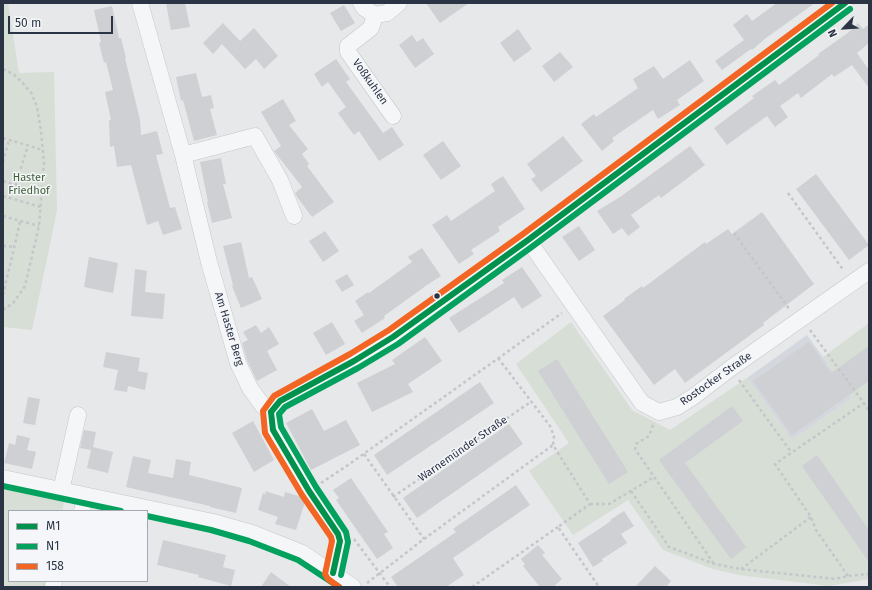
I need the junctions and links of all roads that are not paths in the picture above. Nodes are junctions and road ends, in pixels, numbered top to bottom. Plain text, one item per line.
1 (140, 3) edge
2 (361, 3) edge
3 (399, 3) edge
4 (845, 3) edge
5 (374, 16) junction
6 (393, 116) dead end
7 (183, 155) junction
8 (294, 216) dead end
9 (528, 240) junction
10 (869, 271) edge
11 (271, 412) junction
12 (78, 415) dead end
13 (3, 478) edge
14 (61, 490) junction
15 (83, 503) edge
16 (131, 510) edge
17 (148, 512) edge
18 (333, 573) junction
19 (353, 587) edge

1 - 7 street, Am Haster Berg
2 - 5 street
3 - 5 street
4 - 9 street
5 - 6 street, Voßkuhlen
7 - 8 street
7 - 11 street, Am Haster Berg
9 - 10 street, Rostocker Straße
9 - 11 street
11 - 18 street
12 - 14 street
13 - 14 street
14 - 15 street
15 - 16 street
17 - 18 street
18 - 19 street

